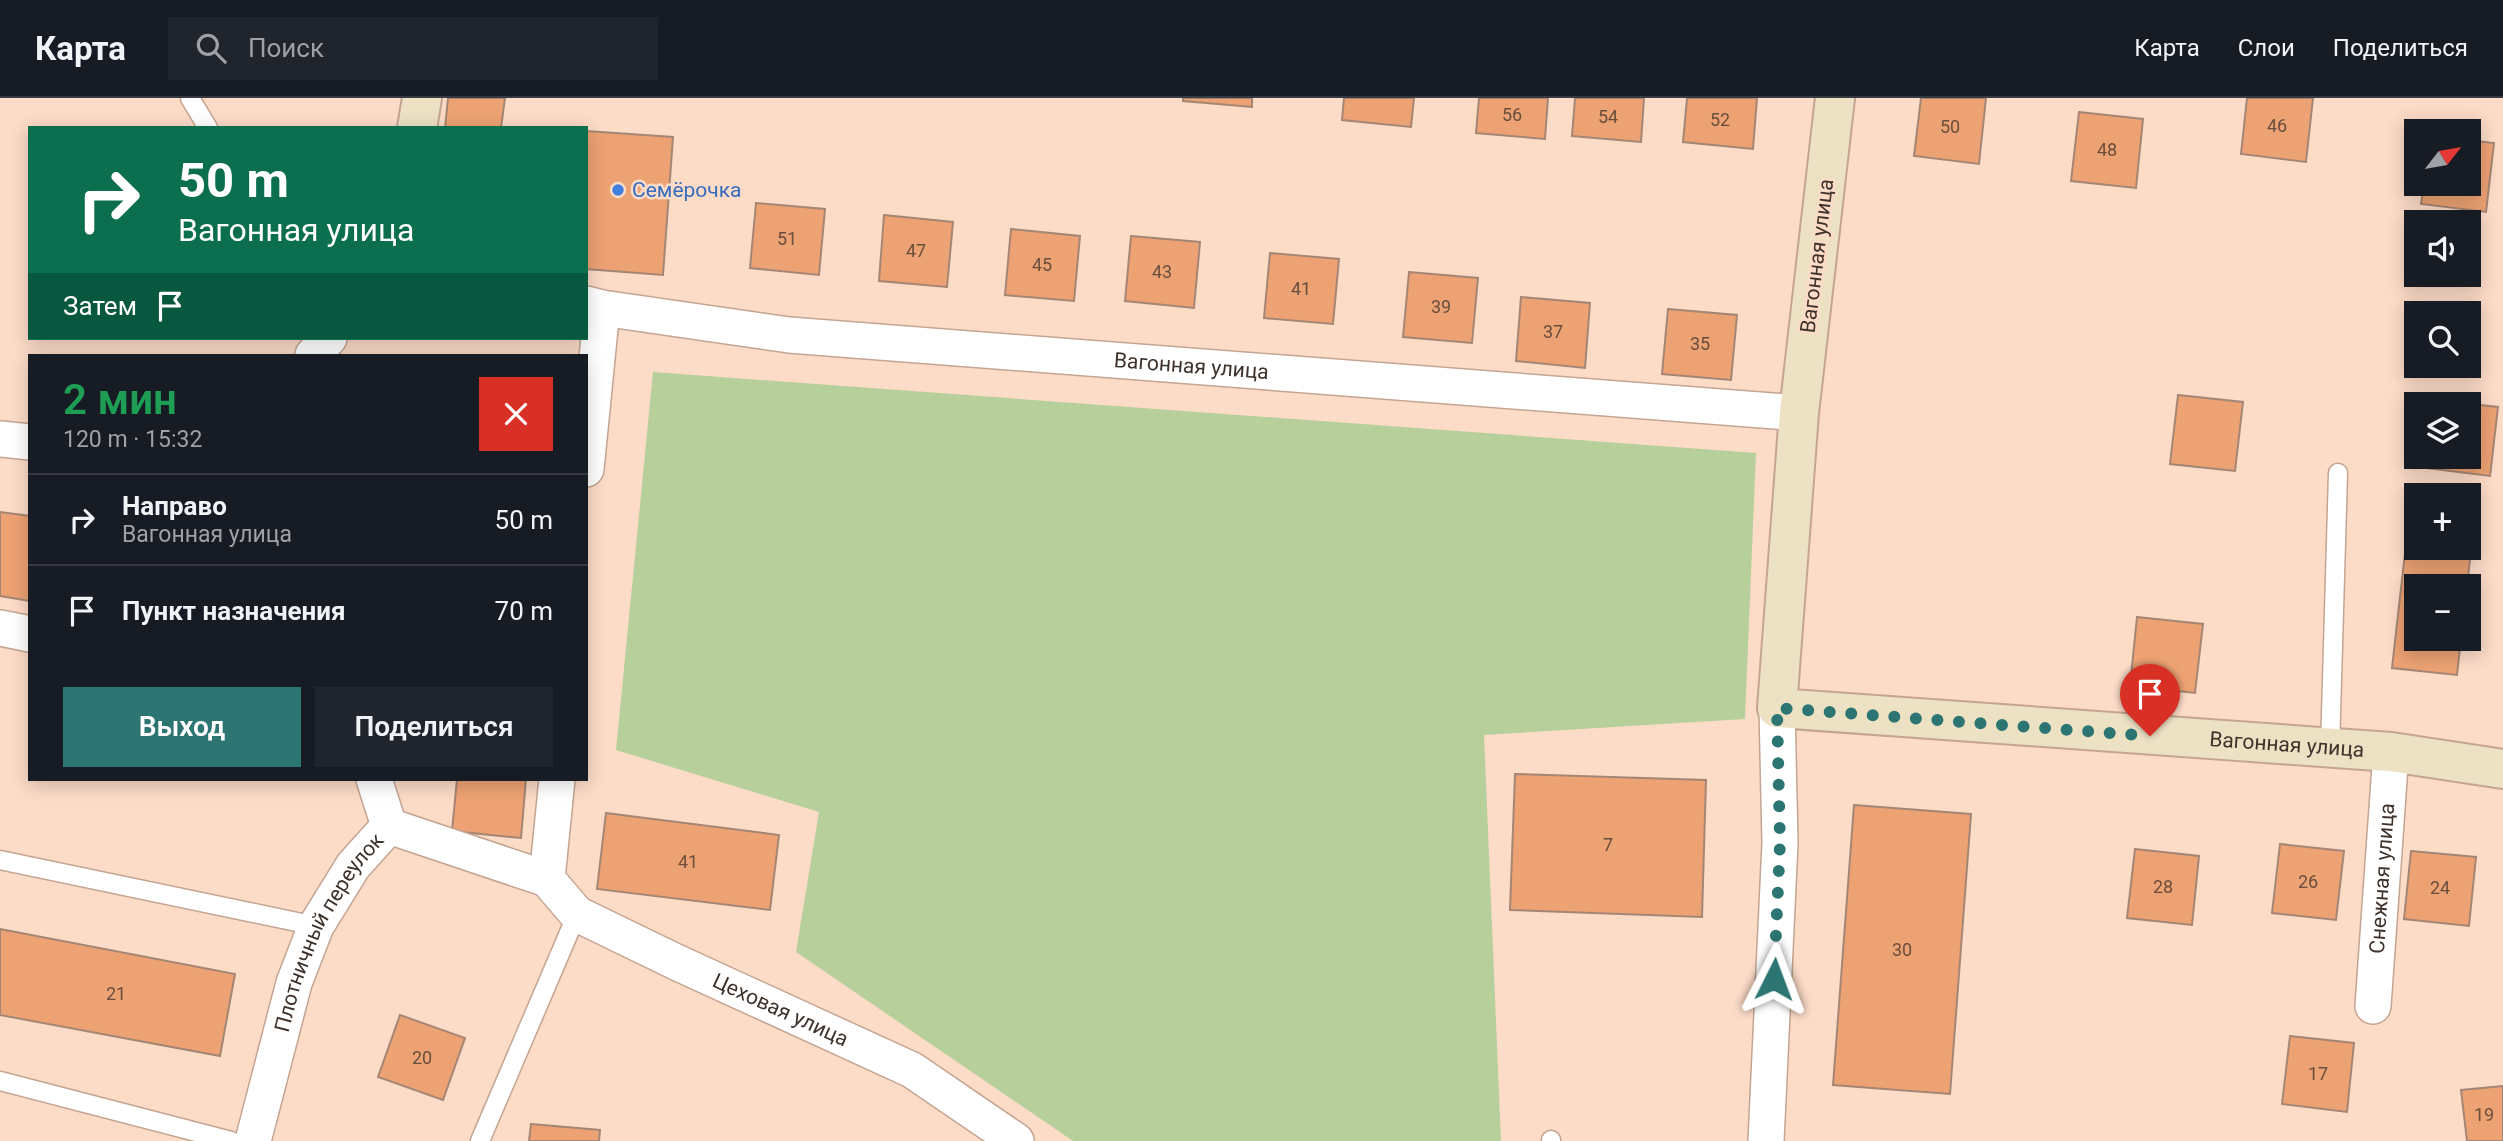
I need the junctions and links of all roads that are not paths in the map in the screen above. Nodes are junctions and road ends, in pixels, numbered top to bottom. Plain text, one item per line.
1 (190, 98) edge
2 (422, 98) edge
3 (1835, 98) edge
4 (207, 126) edge
5 (417, 126) edge
6 (594, 306) edge
7 (327, 340) edge
8 (314, 354) edge
9 (1798, 413) junction
10 (588, 428) edge
11 (0, 439) edge
12 (28, 442) edge
13 (2338, 473) dead end
14 (0, 628) edge
15 (28, 634) edge
16 (1777, 708) junction
17 (2330, 749) junction
18 (2390, 752) junction
19 (2503, 769) edge
20 (375, 781) edge
21 (556, 781) edge
22 (388, 826) junction
23 (0, 860) edge
24 (547, 879) junction
25 (578, 914) junction
26 (316, 926) junction
27 (2373, 1006) dead end
28 (0, 1081) edge
29 (231, 1141) edge
30 (253, 1141) edge
31 (480, 1141) edge
32 (1016, 1141) edge
33 (1766, 1141) edge

1 - 4 lane
2 - 5 street
3 - 9 street, Вагонная улица
6 - 9 street, Вагонная улица
6 - 10 street
7 - 8 street
9 - 16 street, Вагонная улица
11 - 12 street
13 - 17 lane
14 - 15 street
16 - 17 street, Вагонная улица
16 - 33 street
17 - 18 street, Вагонная улица
18 - 19 street, Вагонная улица
18 - 27 street, Снежная улица
20 - 22 street
21 - 24 street
22 - 24 street, Плотничный переулок
22 - 26 street, Плотничный переулок
23 - 26 lane
24 - 25 street, Цеховая улица
25 - 31 lane
25 - 32 street, Цеховая улица
26 - 30 street, Плотничный переулок
28 - 29 lane

